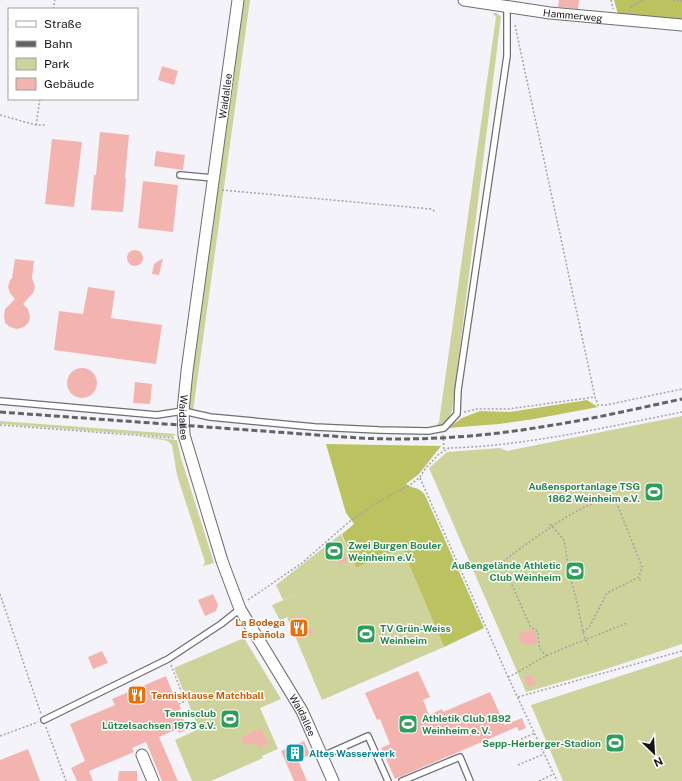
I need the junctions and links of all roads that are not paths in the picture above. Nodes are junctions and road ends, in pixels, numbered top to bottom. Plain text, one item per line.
1 (238, 0) edge
2 (464, 0) edge
3 (507, 7) junction
4 (682, 26) edge
5 (180, 175) dead end
6 (213, 178) junction
7 (0, 401) edge
8 (183, 412) junction
9 (243, 606) junction
10 (44, 720) road end
11 (142, 755) dead end
12 (323, 756) junction
13 (153, 781) edge
14 (333, 781) edge
15 (388, 781) edge
16 (402, 781) edge
17 (470, 781) edge

1 - 6 street, Waidallee
2 - 3 street, Hammerweg
3 - 4 street, Hammerweg
3 - 8 lane
5 - 6 lane
6 - 8 street, Waidallee
7 - 8 lane
8 - 9 street, Waidallee
9 - 10 lane
9 - 12 street, Waidallee
11 - 13 street
12 - 14 street, Waidallee
12 - 15 lane
16 - 17 lane

